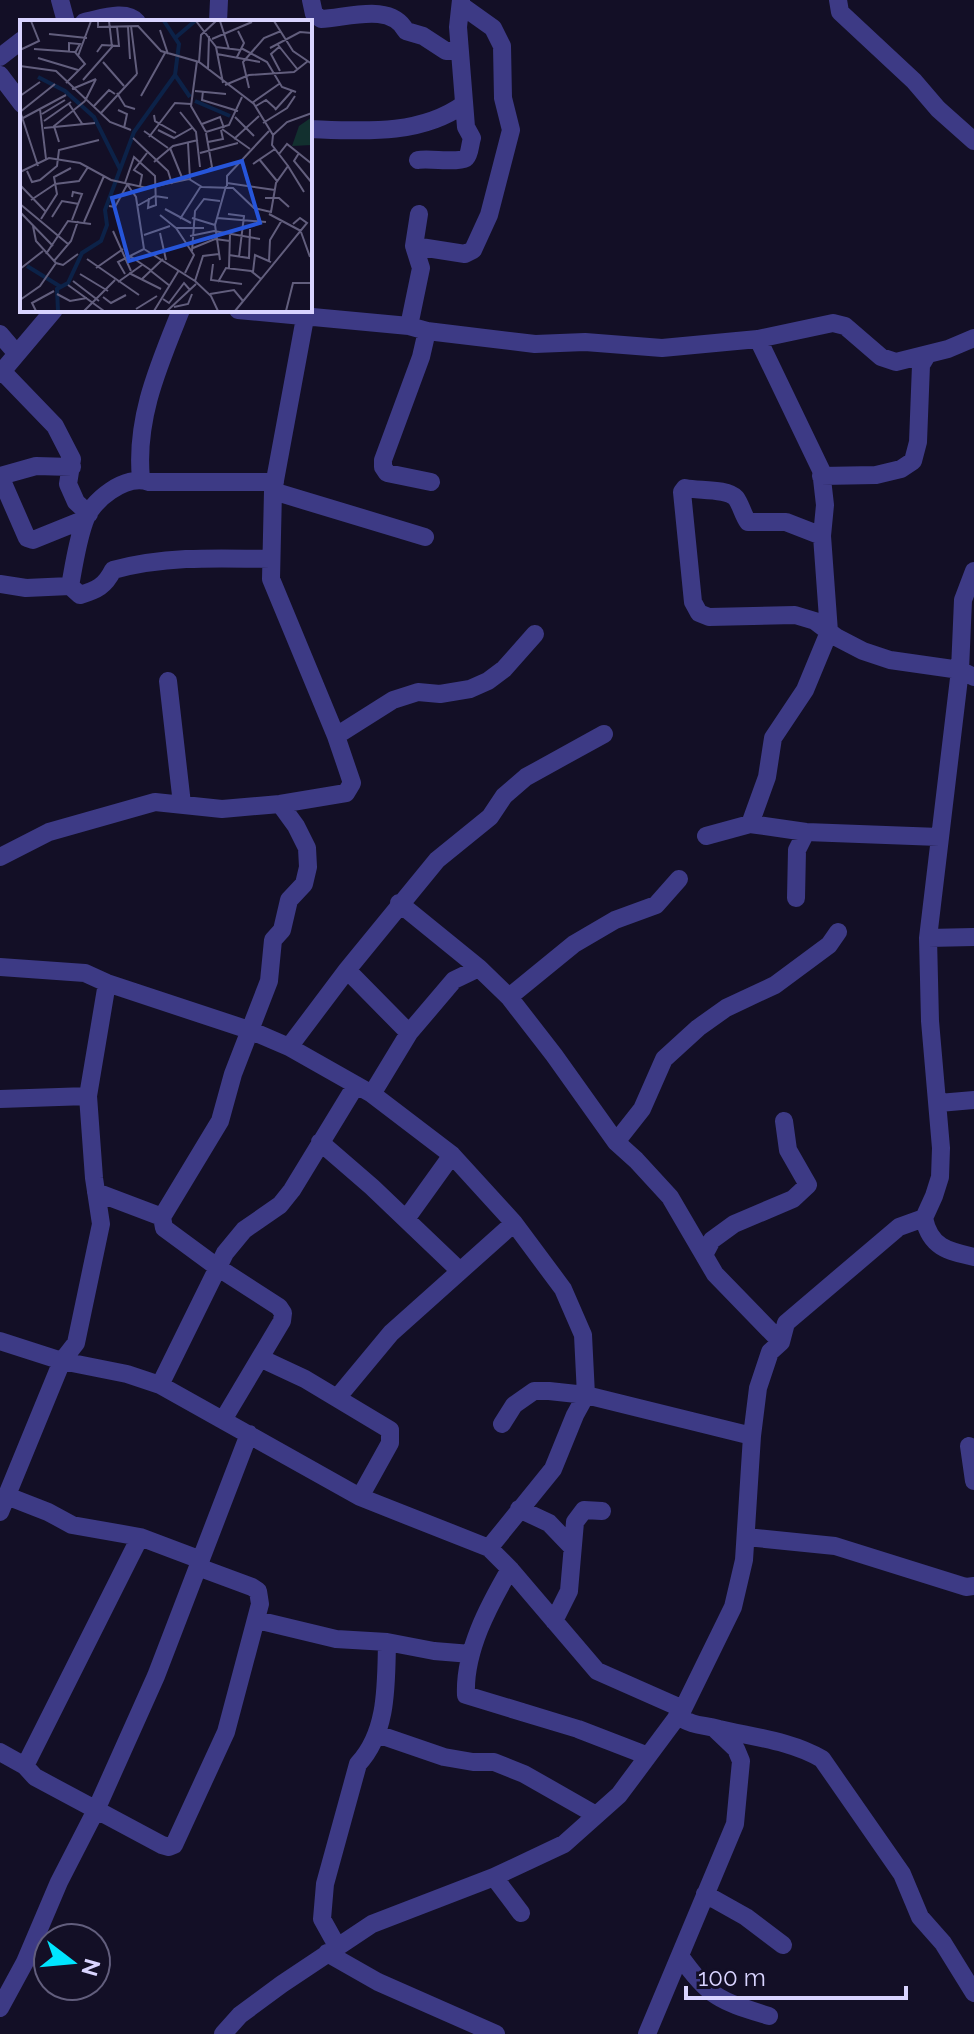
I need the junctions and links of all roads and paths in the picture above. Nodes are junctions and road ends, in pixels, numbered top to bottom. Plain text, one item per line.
1 (60, 0) edge
2 (219, 0) edge
3 (311, 0) edge
4 (838, 0) edge
5 (462, 3) edge
6 (65, 20) edge
7 (95, 20) edge
8 (135, 20) edge
9 (218, 20) edge
10 (20, 42) edge
11 (459, 50) junction
12 (0, 57) edge
13 (0, 75) edge
14 (20, 101) edge
15 (464, 104) junction
16 (312, 129) edge
17 (974, 141) edge
18 (418, 160) dead end
19 (419, 214) dead end
20 (414, 246) junction
21 (52, 312) edge
22 (180, 312) edge
23 (255, 312) edge
24 (305, 318) junction
25 (418, 328) junction
26 (0, 334) edge
27 (974, 338) edge
28 (758, 339) junction
29 (17, 354) junction
30 (927, 355) junction
31 (1, 373) edge
32 (72, 467) junction
33 (0, 476) edge
34 (821, 476) junction
35 (141, 479) junction
36 (431, 482) dead end
37 (274, 487) junction
38 (87, 516) junction
39 (822, 536) junction
40 (425, 537) dead end
41 (270, 559) junction
42 (974, 571) edge
43 (0, 584) edge
44 (70, 586) junction
45 (829, 632) junction
46 (535, 634) dead end
47 (967, 674) edge
48 (168, 681) dead end
49 (604, 734) dead end
50 (336, 736) junction
51 (182, 804) junction
52 (280, 804) junction
53 (750, 824) junction
54 (806, 832) junction
55 (706, 836) dead end
56 (939, 837) junction
57 (0, 857) edge
58 (679, 879) dead end
59 (796, 898) dead end
60 (399, 903) junction
61 (838, 932) dead end
62 (974, 937) edge
63 (928, 938) junction
64 (0, 967) edge
65 (479, 968) junction
66 (347, 970) junction
67 (107, 983) junction
68 (509, 997) junction
69 (252, 1031) junction
70 (409, 1033) junction
71 (289, 1047) junction
72 (364, 1089) junction
73 (88, 1096) junction
74 (0, 1099) edge
75 (974, 1100) edge
76 (939, 1103) junction
77 (784, 1121) dead end
78 (320, 1142) junction
79 (616, 1142) junction
80 (452, 1155) junction
81 (96, 1192) junction
82 (162, 1217) junction
83 (924, 1218) junction
84 (406, 1219) junction
85 (514, 1223) junction
86 (704, 1255) junction
87 (974, 1257) edge
88 (217, 1267) junction
89 (460, 1271) junction
90 (0, 1341) edge
91 (781, 1342) junction
92 (260, 1358) junction
93 (62, 1361) junction
94 (160, 1385) junction
95 (586, 1395) junction
96 (337, 1398) junction
97 (223, 1420) junction
98 (502, 1424) dead end
99 (249, 1434) junction
100 (752, 1436) junction
101 (969, 1446) dead end
102 (974, 1481) edge
103 (5, 1493) edge
104 (360, 1497) junction
105 (519, 1509) junction
106 (602, 1511) dead end
107 (140, 1537) junction
108 (746, 1537) junction
109 (572, 1547) junction
110 (489, 1548) junction
111 (200, 1564) junction
112 (510, 1569) junction
113 (974, 1586) edge
114 (257, 1620) junction
115 (554, 1621) junction
116 (387, 1642) junction
117 (471, 1654) junction
118 (680, 1712) junction
119 (713, 1727) junction
120 (377, 1734) junction
121 (0, 1752) edge
122 (648, 1756) junction
123 (25, 1766) junction
124 (96, 1810) junction
125 (596, 1815) junction
126 (494, 1877) junction
127 (705, 1894) junction
128 (521, 1913) dead end
129 (783, 1945) dead end
130 (332, 1950) junction
131 (680, 1956) junction
132 (974, 1993) edge
133 (0, 2008) edge
134 (769, 2016) dead end
135 (223, 2034) edge
136 (496, 2034) edge
137 (647, 2034) edge

1 - 6 street
2 - 9 street
3 - 11 street
4 - 17 street
5 - 11 street
5 - 20 street
7 - 8 street
10 - 12 street
11 - 15 street
13 - 14 street
15 - 16 street
15 - 18 street
19 - 20 street
20 - 25 street
21 - 29 street
22 - 35 street
23 - 24 street
24 - 25 street
24 - 37 street
25 - 28 street
25 - 36 street
26 - 29 street
27 - 30 street
28 - 30 street
28 - 34 street
29 - 31 street
30 - 34 street
31 - 32 street
32 - 33 street
32 - 38 street
33 - 38 street
34 - 39 street
35 - 37 street
35 - 38 street
37 - 40 street
37 - 41 street
38 - 44 street
39 - 45 street
39 - 45 street
41 - 44 street
41 - 50 street
42 - 47 street
43 - 44 street
45 - 47 street
45 - 53 street
46 - 50 street
47 - 56 street
48 - 51 street
49 - 60 street
50 - 52 street
51 - 52 street
51 - 57 street
52 - 69 street
53 - 54 street
53 - 55 street
54 - 56 street
54 - 59 street
56 - 63 street
58 - 68 street
60 - 65 street
60 - 66 street
61 - 79 street
62 - 63 street
63 - 76 street
64 - 67 street
65 - 68 street
65 - 70 street
66 - 70 street
66 - 71 street
67 - 69 street
67 - 73 street
68 - 79 street
69 - 71 street
69 - 82 street
70 - 72 street
71 - 72 street
72 - 78 street
72 - 80 street
73 - 74 street
73 - 81 street
75 - 76 street
76 - 83 street
77 - 86 street
78 - 84 street
78 - 88 street
79 - 86 street
80 - 84 street
80 - 85 street
81 - 82 street
81 - 93 street
82 - 88 street
83 - 87 street
83 - 91 street
84 - 89 street
85 - 89 street
85 - 95 street
86 - 91 street
88 - 92 street
88 - 94 street
89 - 96 street
90 - 93 street
91 - 100 street
92 - 96 street
92 - 97 street
93 - 94 street
93 - 103 street
94 - 97 street
95 - 98 street
95 - 100 street
95 - 105 street
96 - 104 street
97 - 99 street
99 - 104 street
99 - 111 street
100 - 108 street
101 - 102 street
103 - 107 street
104 - 110 street
105 - 109 street
105 - 110 street
106 - 109 street
107 - 111 street
107 - 123 street
108 - 113 street
108 - 118 street
109 - 115 street
110 - 112 street
111 - 114 street
111 - 124 street
112 - 115 street
112 - 117 street
114 - 116 street
114 - 124 street
115 - 118 street
116 - 117 street
116 - 120 street
117 - 122 street
118 - 119 street
118 - 122 street
119 - 127 street
119 - 132 street
120 - 125 street
120 - 130 street
121 - 123 street
122 - 125 street
123 - 124 street
124 - 133 street
125 - 126 street
126 - 128 street
126 - 130 street
127 - 129 street
127 - 131 street
130 - 135 street
130 - 136 street
131 - 134 street
131 - 137 street

